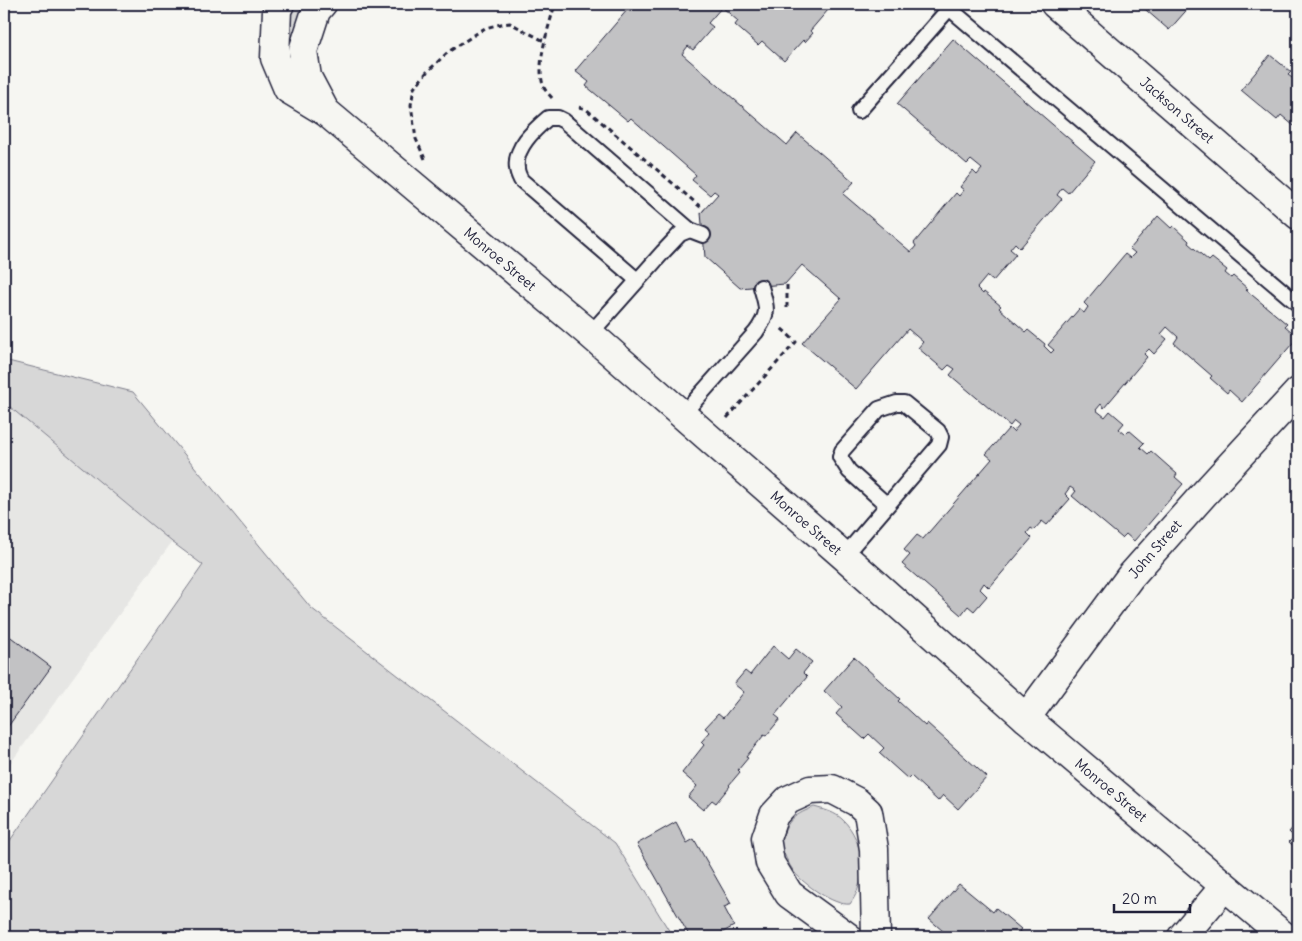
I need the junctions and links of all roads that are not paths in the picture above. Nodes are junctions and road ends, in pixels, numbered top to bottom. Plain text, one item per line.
1 (280, 4) edge
2 (322, 4) edge
3 (1055, 4) edge
4 (951, 6) edge
5 (859, 111) dead end
6 (326, 112) junction
7 (1298, 215) edge
8 (637, 280) junction
9 (761, 287) dead end
10 (1298, 304) edge
11 (590, 334) junction
12 (1298, 392) edge
13 (682, 414) junction
14 (888, 505) junction
15 (844, 556) junction
16 (1026, 718) junction
17 (1224, 887) junction
18 (848, 937) edge
19 (876, 937) edge
20 (1182, 937) edge
21 (1285, 937) edge

1 - 6 street
2 - 6 street
3 - 7 street, Jackson Street
4 - 5 lane
4 - 10 lane
6 - 11 street, Monroe Street
8 - 8 lane
8 - 11 lane
9 - 13 lane
11 - 13 street, Monroe Street
12 - 16 street, John Street
13 - 15 street, Monroe Street
14 - 14 lane
14 - 15 lane
15 - 16 street, Monroe Street
16 - 17 street, Monroe Street
17 - 20 street
17 - 21 street, Monroe Street
18 - 19 street

